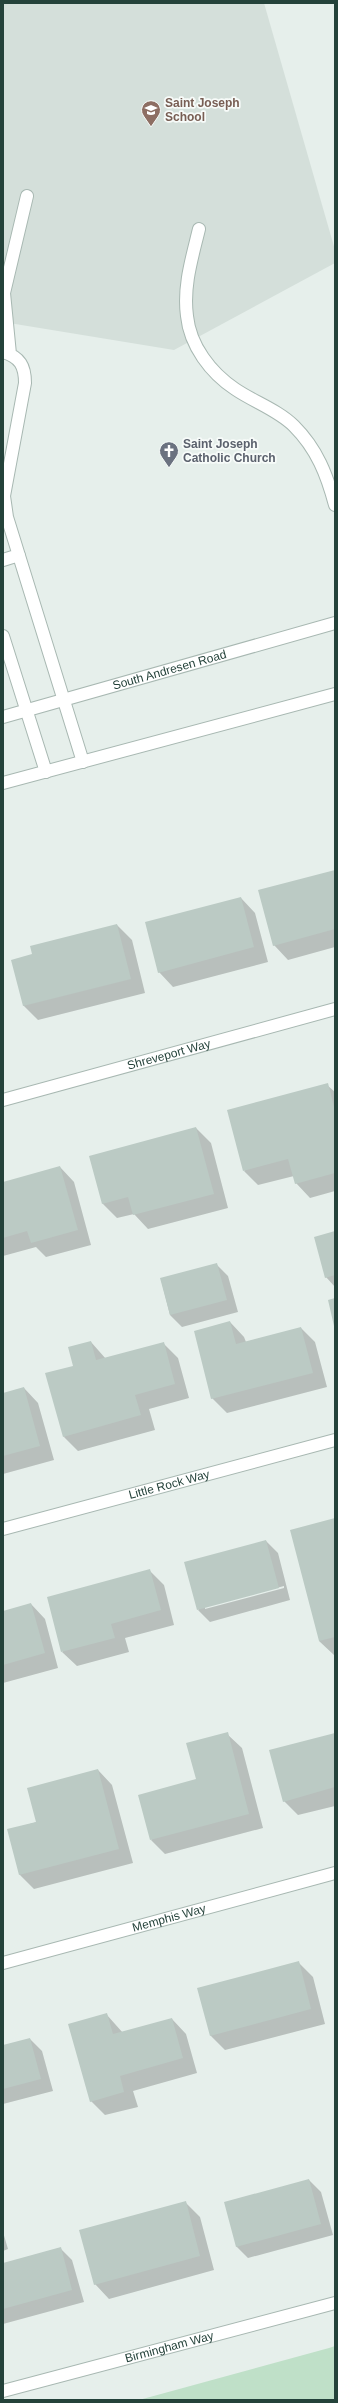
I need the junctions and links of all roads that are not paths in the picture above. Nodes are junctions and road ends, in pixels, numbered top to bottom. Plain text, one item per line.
1 (27, 196) dead end
2 (199, 229) dead end
3 (7, 353) edge
4 (335, 505) edge
5 (19, 555) junction
6 (3, 560) edge
7 (335, 622) edge
8 (3, 636) edge
9 (335, 694) edge
10 (64, 700) junction
11 (27, 710) junction
12 (3, 717) edge
13 (84, 762) junction
14 (46, 772) junction
15 (3, 783) edge
16 (335, 1009) edge
17 (3, 1100) edge
18 (335, 1440) edge
19 (3, 1529) edge
20 (335, 1873) edge
21 (3, 1963) edge
22 (335, 2303) edge
23 (3, 2391) edge

1 - 3 street
2 - 4 street
3 - 5 street
5 - 6 street
5 - 10 street
7 - 10 street, South Andresen Road
8 - 11 street
9 - 13 street
10 - 11 street, South Andresen Road
10 - 13 street
11 - 12 street, South Andresen Road
11 - 14 street
13 - 14 street
14 - 15 street
16 - 17 street, Shreveport Way
18 - 19 street, Little Rock Way
20 - 21 street, Memphis Way
22 - 23 street, Birmingham Way

